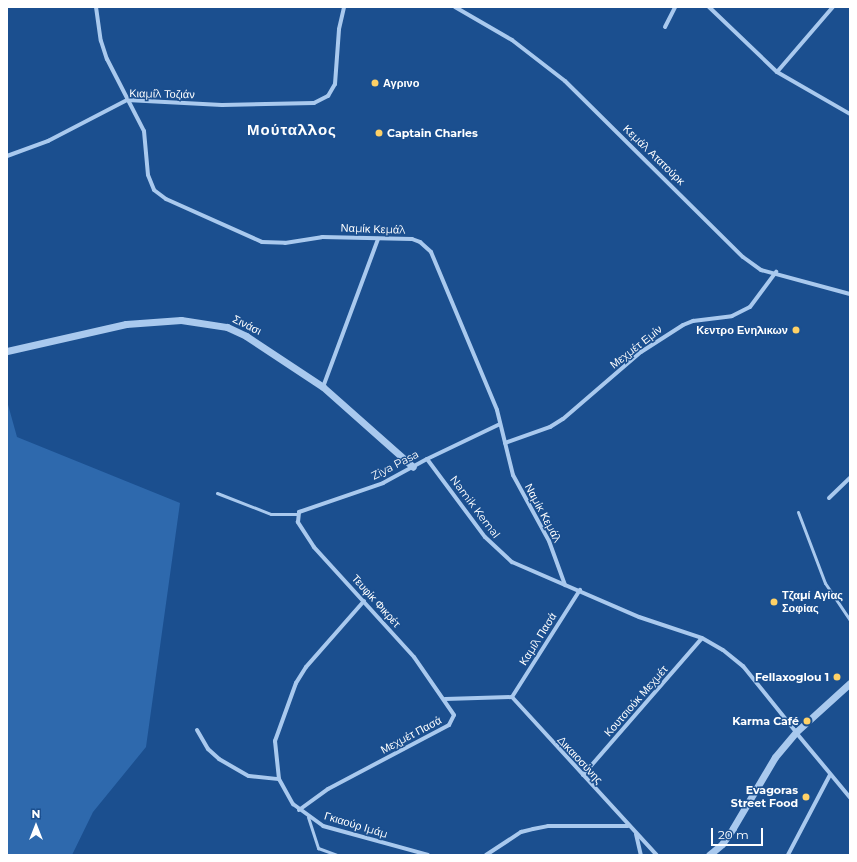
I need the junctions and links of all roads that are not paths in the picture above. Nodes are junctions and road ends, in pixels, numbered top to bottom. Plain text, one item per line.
1 (96, 7) edge
2 (344, 7) edge
3 (454, 7) edge
4 (675, 7) edge
5 (709, 7) edge
6 (833, 7) edge
7 (665, 27) dead end
8 (777, 72) junction
9 (127, 100) junction
10 (850, 114) edge
11 (7, 156) edge
12 (378, 239) junction
13 (776, 272) junction
14 (850, 294) edge
15 (7, 351) edge
16 (323, 386) junction
17 (500, 424) junction
18 (505, 443) junction
19 (427, 459) junction
20 (412, 467) junction
21 (850, 478) edge
22 (217, 493) dead end
23 (829, 498) dead end
24 (798, 512) dead end
25 (297, 514) junction
26 (565, 585) junction
27 (580, 590) junction
28 (364, 601) junction
29 (850, 620) edge
30 (702, 638) junction
31 (850, 682) edge
32 (512, 697) junction
33 (445, 699) junction
34 (197, 730) dead end
35 (796, 732) junction
36 (583, 775) junction
37 (830, 775) junction
38 (279, 779) junction
39 (850, 797) edge
40 (299, 810) junction
41 (308, 817) junction
42 (628, 826) junction
43 (636, 834) junction
44 (337, 855) edge
45 (428, 855) edge
46 (486, 855) edge
47 (641, 855) edge
48 (657, 855) edge
49 (709, 855) edge
50 (788, 855) edge

1 - 9 street, Ναμίκ Κεμάλ
2 - 9 street, Κιαμίλ Τοζιάν
3 - 13 street, Κεμάλ Ατατούρκ
4 - 7 street
5 - 8 street
6 - 8 street
8 - 10 street
9 - 11 street, Κιαμίλ Τοζιάν
9 - 12 street, Ναμίκ Κεμάλ
12 - 16 street
12 - 17 street, Ναμίκ Κεμάλ
13 - 14 street, Κεμάλ Ατατούρκ
13 - 18 street, Μεχμέτ Εμίν
15 - 16 street, Σινάσι
16 - 20 street, Σινάσι
17 - 18 street, Ναμίκ Κεμάλ
17 - 19 street, Ziya Pasa
18 - 26 street, Ναμίκ Κεμάλ
19 - 20 street, Ziya Pasa
19 - 26 street, Namik Kemal
20 - 25 street, Ziya Pasa
21 - 23 street
22 - 25 lane
24 - 29 lane
25 - 28 street, Τευφίκ Φικρέτ
26 - 27 street, Namik Kemal
27 - 30 street
27 - 32 street, Καμίλ Πασά
28 - 33 street, Τευφίκ Φικρέτ
28 - 38 street, Γκιαούρ Ιμάμ
30 - 35 street
30 - 36 street, Κουτσιούκ Μεχμέτ
31 - 35 street
32 - 33 street, Μεχμέτ Πασά
32 - 36 street, Δικαιοσύνης
33 - 40 street, Μεχμέτ Πασά
34 - 38 street
35 - 37 street
35 - 49 street
36 - 42 street, Δικαιοσύνης
37 - 39 street
37 - 50 street
38 - 40 street, Γκιαούρ Ιμάμ
40 - 41 street, Γκιαούρ Ιμάμ
41 - 44 lane
41 - 45 street, Γκιαούρ Ιμάμ
42 - 43 street, Δικαιοσύνης
42 - 46 street
43 - 47 street
43 - 48 street, Δικαιοσύνης

